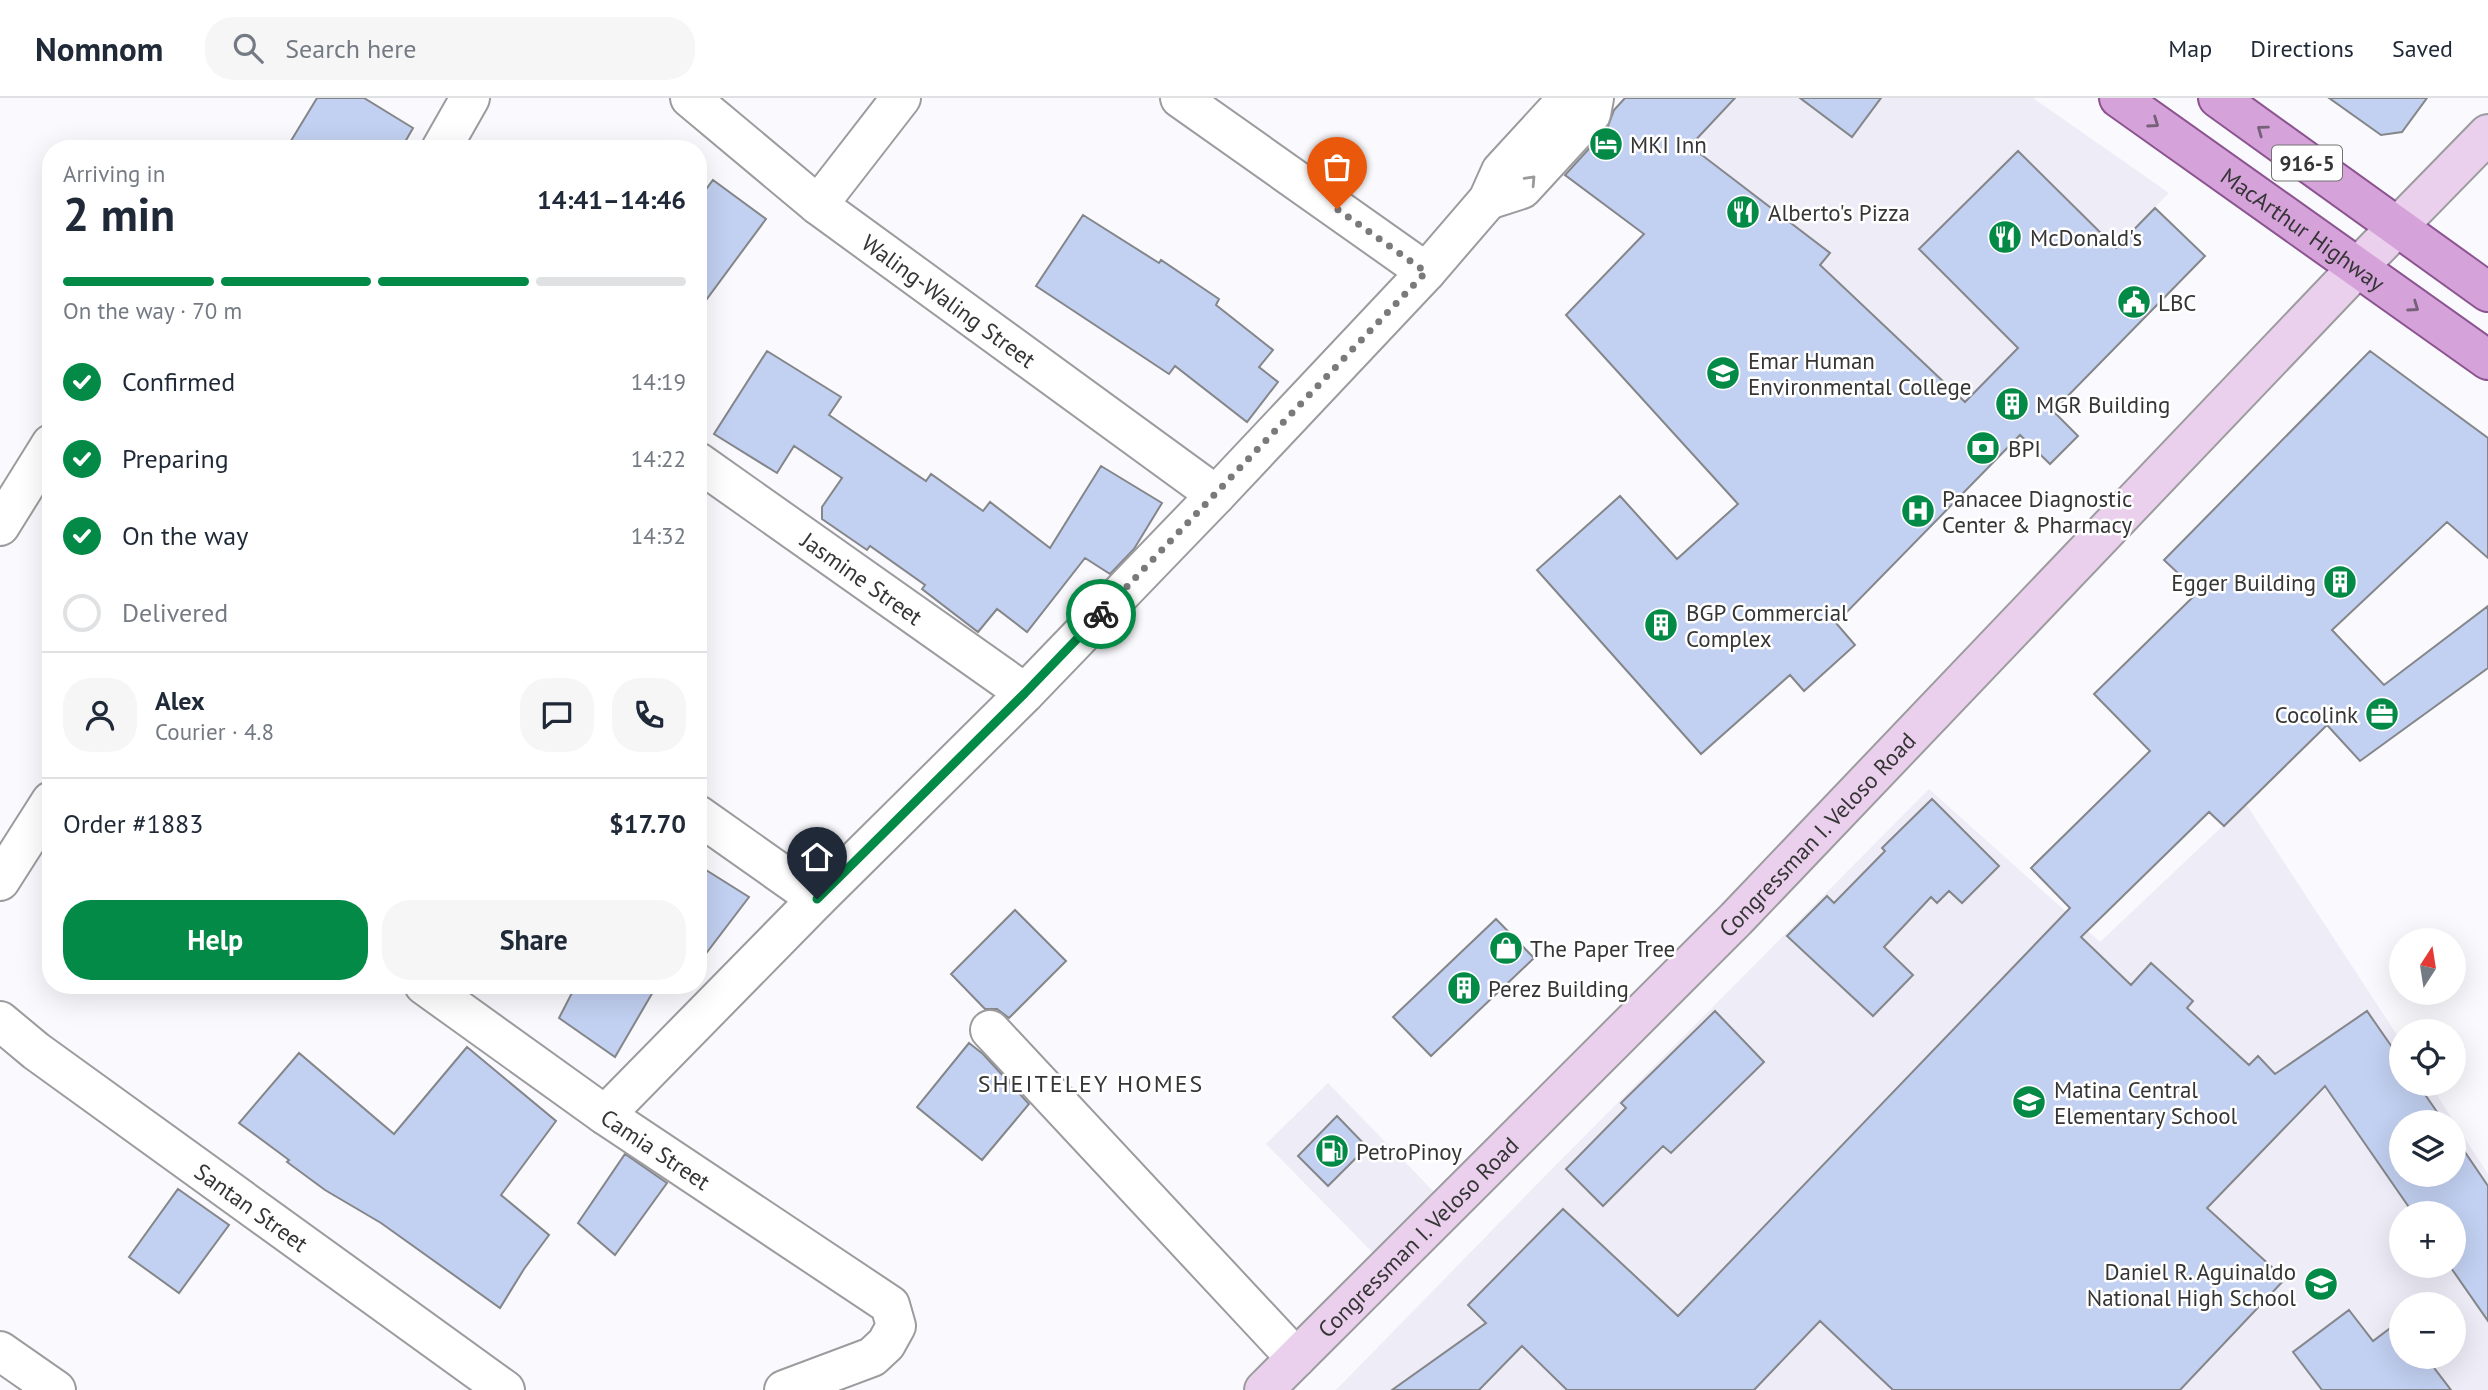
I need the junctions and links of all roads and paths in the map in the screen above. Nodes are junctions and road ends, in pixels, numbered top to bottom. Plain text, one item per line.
1 (470, 98) edge
2 (690, 98) edge
3 (901, 98) edge
4 (1180, 98) edge
5 (1568, 98) edge
6 (1594, 98) edge
7 (2119, 98) edge
8 (2218, 98) edge
9 (2488, 134) edge
10 (446, 140) edge
11 (1488, 200) junction
12 (818, 205) junction
13 (2397, 227) junction
14 (2358, 267) junction
15 (1426, 272) junction
16 (2488, 292) edge
17 (2488, 360) edge
18 (42, 458) edge
19 (707, 468) edge
20 (1216, 495) junction
21 (0, 526) edge
22 (1025, 693) junction
23 (42, 815) edge
24 (707, 821) edge
25 (0, 881) edge
26 (817, 899) junction
27 (437, 994) edge
28 (0, 1021) edge
29 (990, 1030) dead end
30 (605, 1115) junction
31 (0, 1351) edge
32 (1296, 1358) junction
33 (56, 1390) edge
34 (505, 1390) edge
35 (784, 1390) edge
36 (1264, 1390) edge

1 - 10 street
2 - 12 street, Waling-Waling Street
3 - 12 street
4 - 15 street
5 - 11 street
11 -> 6 street
7 -> 14 main road, MacArthur Highway / 916-5
13 -> 8 main road, 916-5
9 - 13 main road, Congressman I. Veloso Road
11 - 15 street
12 - 20 street, Waling-Waling Street
13 - 14 main road, Congressman I. Veloso Road
13 - 16 main road, 916-5
14 -> 17 main road, MacArthur Highway / 916-5
14 - 32 main road, Congressman I. Veloso Road
15 - 20 street
18 - 21 street
19 - 22 street, Jasmine Street
20 - 22 street
22 - 26 street
23 - 25 street
24 - 26 street
26 - 30 street
27 - 30 street, Camia Street
28 - 34 street, Santan Street
29 - 32 street
30 - 35 street, Camia Street
31 - 33 street
32 - 36 main road, Congressman I. Veloso Road

